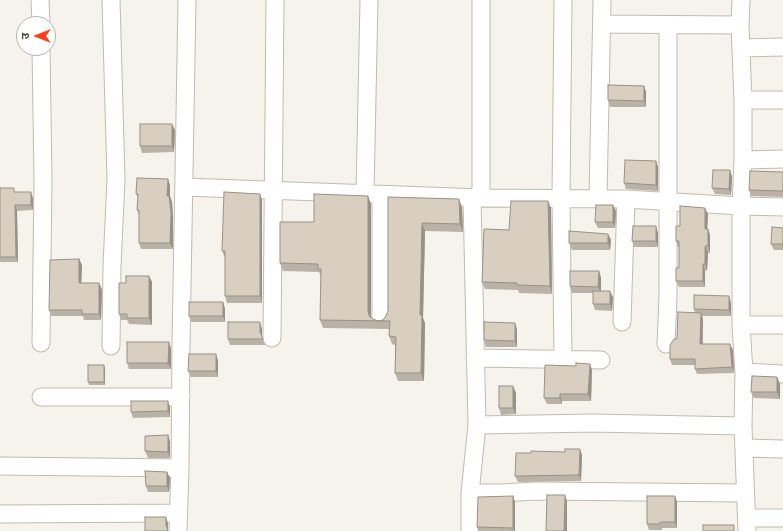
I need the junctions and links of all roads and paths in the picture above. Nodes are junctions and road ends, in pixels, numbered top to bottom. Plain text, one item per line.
1 (40, 0) edge
2 (111, 0) edge
3 (187, 0) edge
4 (276, 0) edge
5 (369, 0) edge
6 (481, 0) edge
7 (563, 0) edge
8 (602, 0) edge
9 (741, 0) edge
10 (41, 16) edge
11 (602, 24) junction
12 (668, 25) junction
13 (740, 25) junction
14 (783, 47) edge
15 (741, 48) junction
16 (41, 56) edge
17 (743, 100) junction
18 (783, 100) edge
19 (783, 159) edge
20 (743, 160) junction
21 (184, 187) junction
22 (274, 190) junction
23 (365, 193) junction
24 (381, 194) junction
25 (477, 198) junction
26 (561, 198) junction
27 (598, 198) junction
28 (626, 199) junction
29 (668, 201) junction
30 (741, 206) junction
31 (783, 207) edge
32 (381, 319) edge
33 (622, 322) dead end
34 (741, 325) junction
35 (783, 325) edge
36 (272, 338) dead end
37 (41, 343) dead end
38 (666, 344) dead end
39 (111, 346) dead end
40 (475, 358) junction
41 (563, 360) junction
42 (601, 360) dead end
43 (744, 372) junction
44 (783, 374) edge
45 (41, 397) dead end
46 (181, 397) junction
47 (477, 425) junction
48 (743, 426) junction
49 (744, 448) junction
50 (783, 449) edge
51 (0, 466) edge
52 (180, 468) junction
53 (470, 493) junction
54 (745, 493) junction
55 (178, 513) junction
56 (0, 514) edge
57 (783, 518) edge
58 (747, 524) edge
59 (178, 531) edge
60 (470, 531) edge

1 - 10 street
2 - 39 street
3 - 21 street
4 - 22 street
5 - 23 street
6 - 25 street
7 - 26 street
8 - 11 street
9 - 13 street
11 - 12 street
11 - 27 street
12 - 13 street
12 - 29 street
13 - 15 street
14 - 15 street
15 - 17 street
16 - 37 street
17 - 18 street
17 - 20 street
19 - 20 street
20 - 30 street
21 - 22 street
21 - 46 street
22 - 23 street
22 - 36 street
23 - 24 street
24 - 25 street
24 - 32 street
25 - 26 street
25 - 40 street
26 - 27 street
26 - 41 street
27 - 28 street
28 - 29 street
28 - 33 street
29 - 30 street
29 - 38 street
30 - 31 street
30 - 34 street
34 - 35 street
34 - 43 street
40 - 41 street
40 - 47 street
41 - 42 street
43 - 44 street
43 - 48 street
45 - 46 street
46 - 52 street
47 - 48 street
47 - 53 street
48 - 49 street
49 - 50 street
49 - 54 street
51 - 52 street
52 - 55 street
53 - 54 street
53 - 60 street
54 - 58 street
55 - 56 street
55 - 59 street
57 - 58 street

